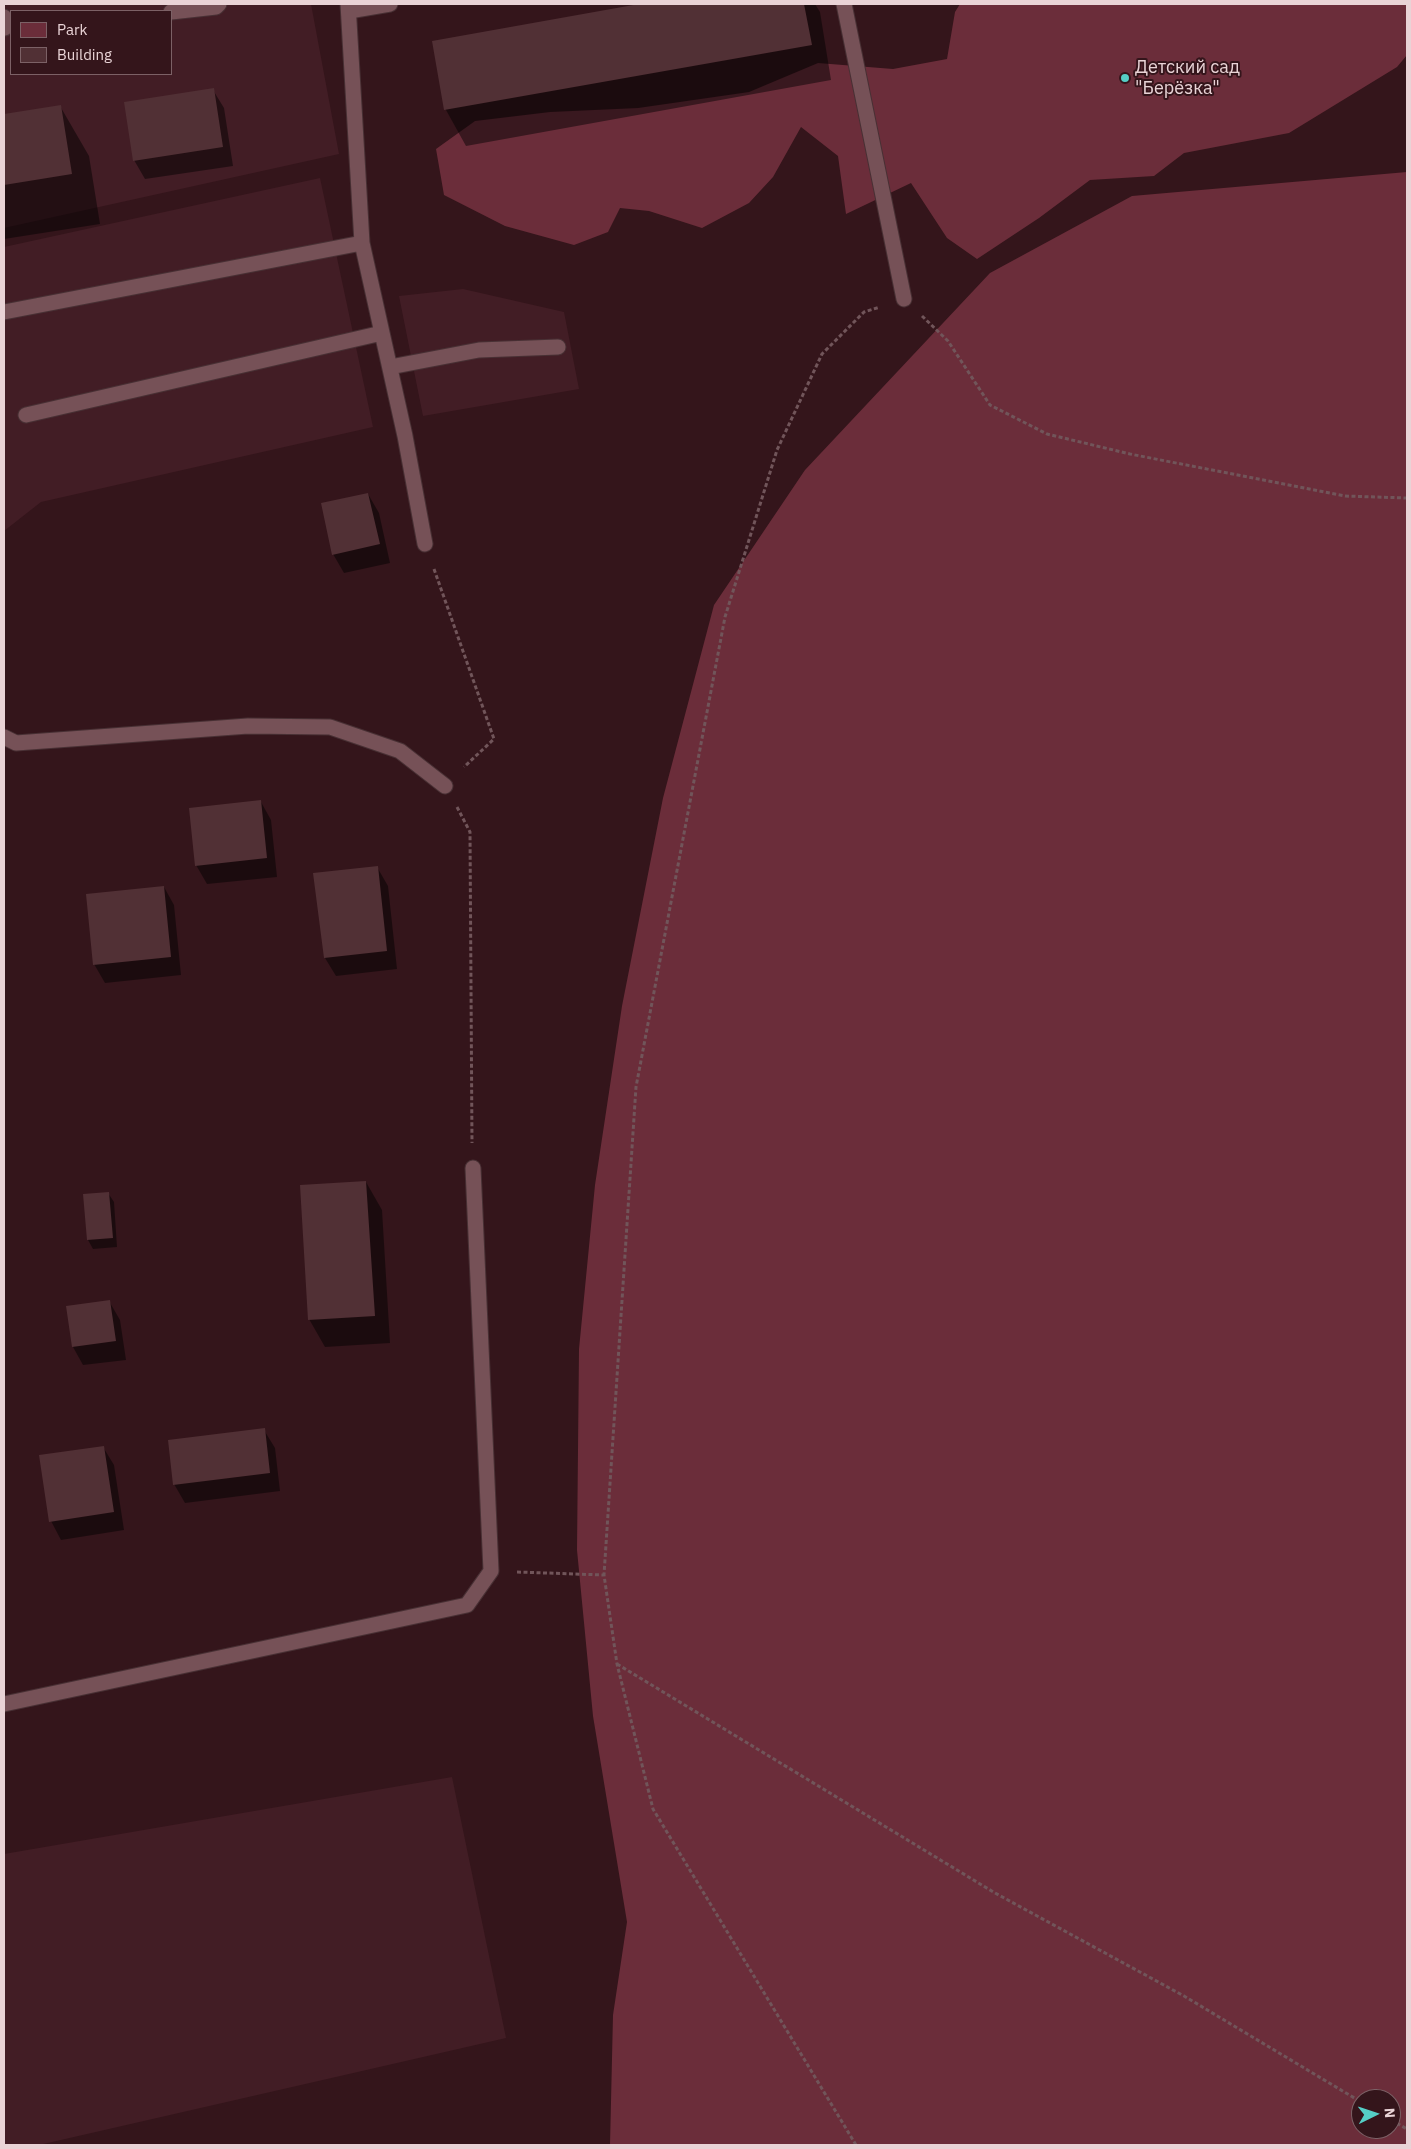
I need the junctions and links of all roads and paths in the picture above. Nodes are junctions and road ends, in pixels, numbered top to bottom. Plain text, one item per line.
1 (219, 4) edge
2 (390, 4) edge
3 (844, 4) edge
4 (348, 8) edge
5 (172, 12) edge
6 (362, 243) junction
7 (904, 298) junction
8 (4, 312) edge
9 (382, 333) junction
10 (558, 348) dead end
11 (390, 367) junction
12 (26, 415) dead end
13 (1407, 498) edge
14 (425, 544) joint
15 (4, 737) edge
16 (445, 786) junction
17 (472, 1168) joint
18 (491, 1571) junction
19 (604, 1575) junction
20 (617, 1664) junction
21 (4, 1704) edge
22 (1351, 2096) edge
23 (856, 2145) edge

1 - 5 lane
2 - 4 lane
3 - 7 lane
4 - 6 lane
6 - 8 lane
6 - 9 lane
7 - 13 path
7 - 19 path
9 - 11 lane
9 - 12 lane
10 - 11 lane
11 - 14 lane
14 - 16 path
15 - 16 lane
16 - 17 path
17 - 18 lane
18 - 19 path
18 - 21 lane
19 - 20 path
20 - 22 path
20 - 23 path

